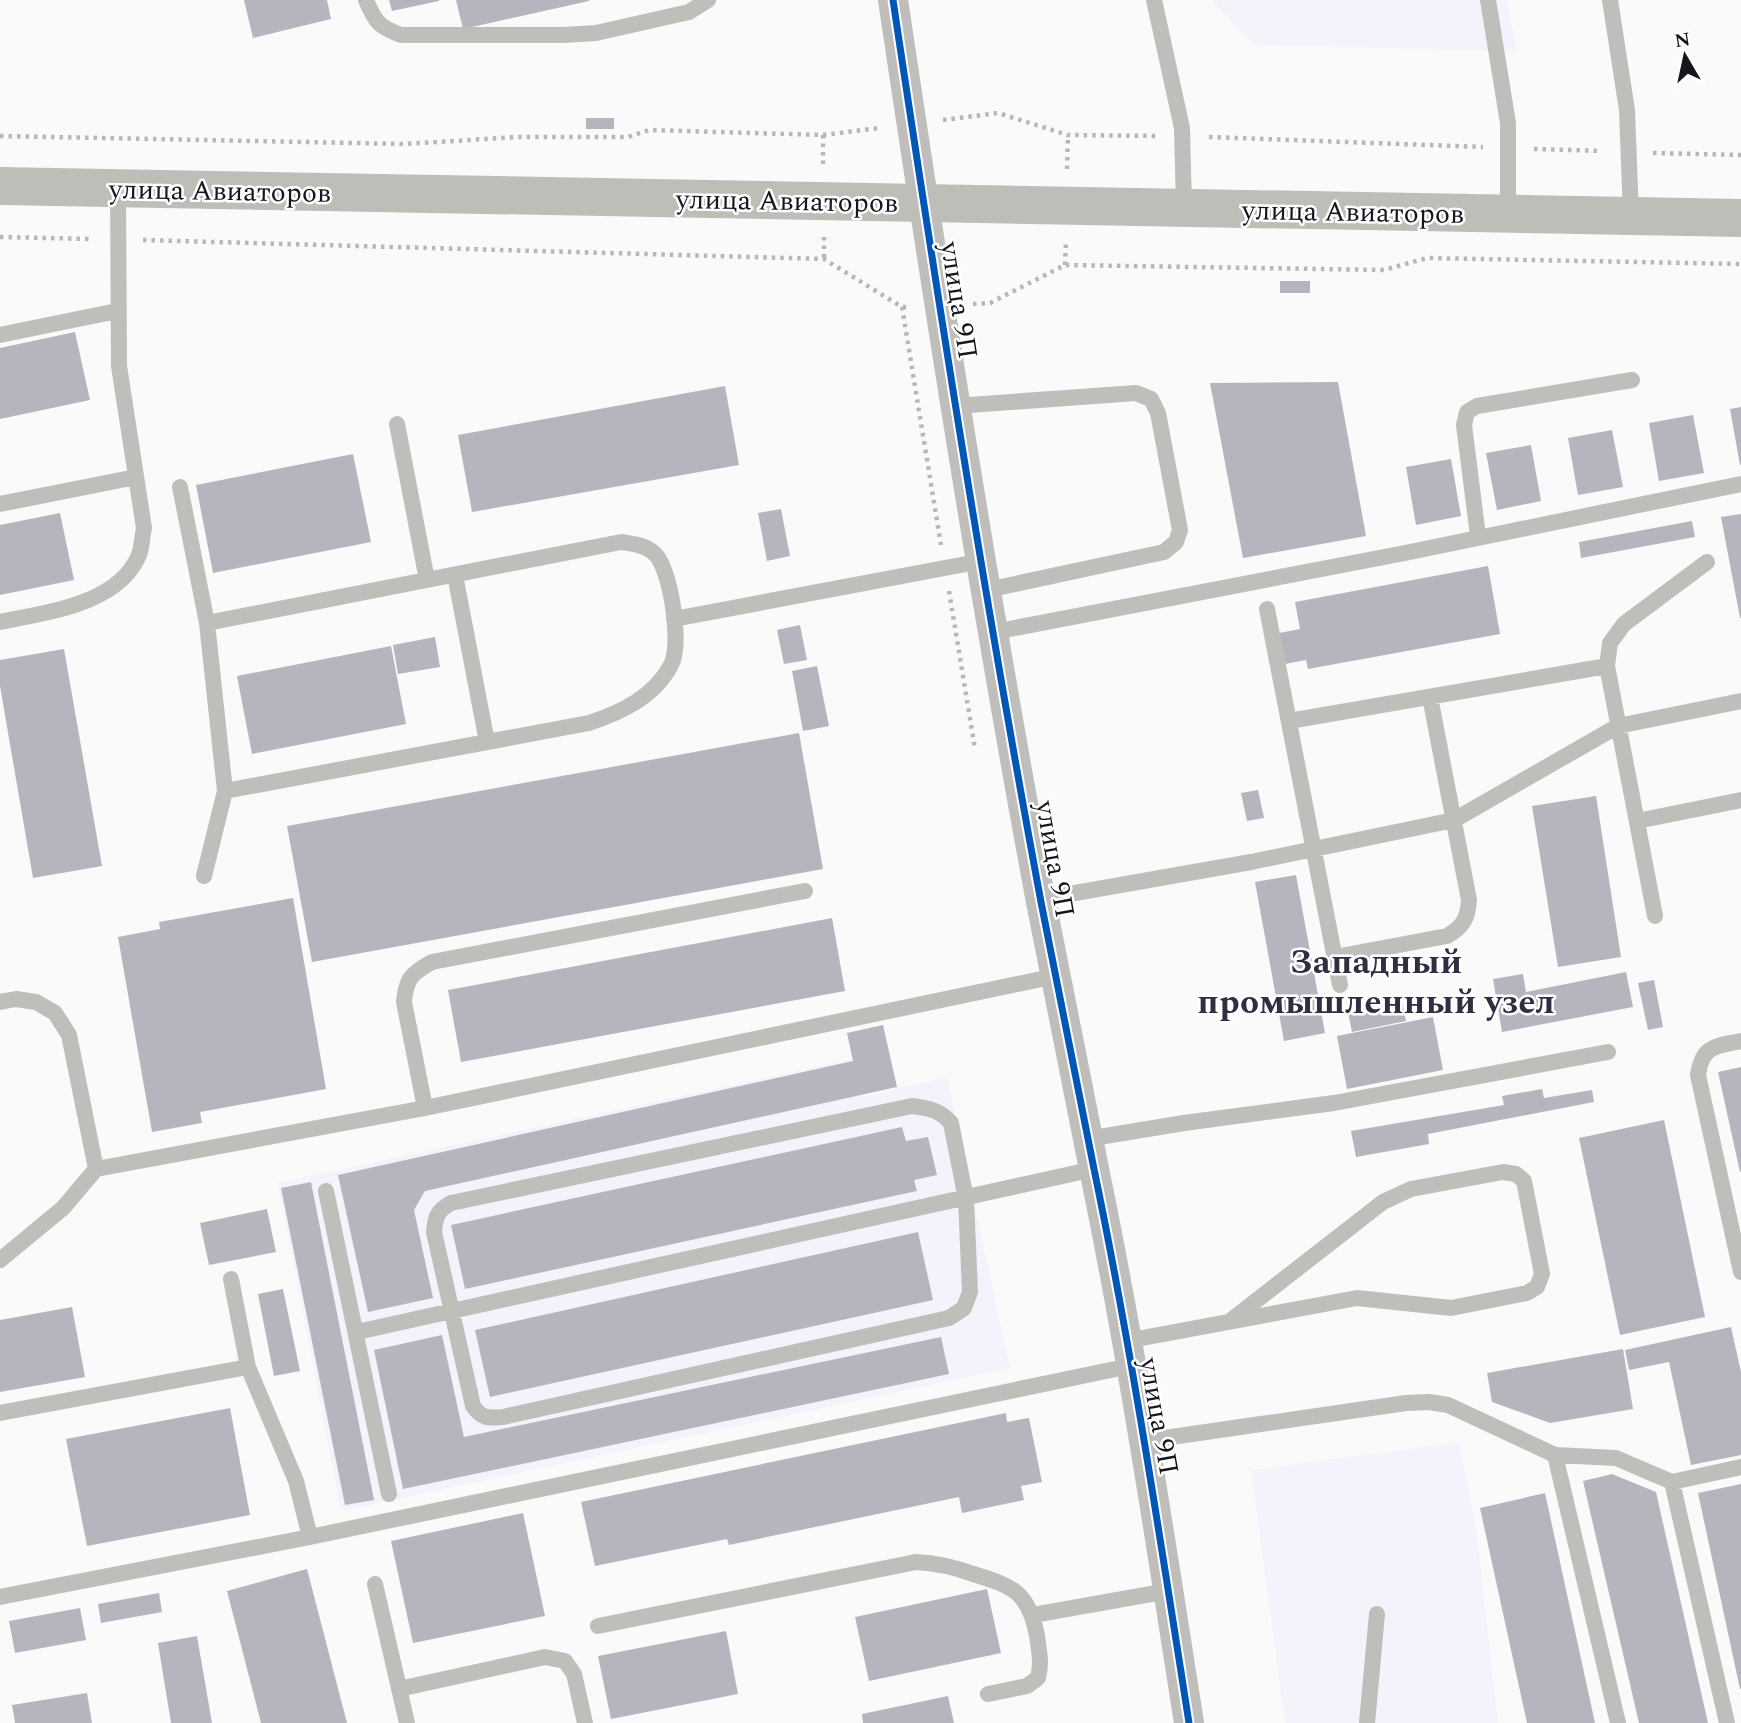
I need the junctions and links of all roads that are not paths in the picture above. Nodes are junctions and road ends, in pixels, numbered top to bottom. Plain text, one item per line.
1 (366, 0) edge
2 (708, 0) edge
3 (893, 0) edge
4 (1154, 0) edge
5 (1488, 0) edge
6 (1610, 0) edge
7 (0, 186) edge
8 (118, 188) junction
9 (923, 203) junction
10 (1184, 208) junction
11 (1508, 214) junction
12 (1631, 216) junction
13 (1741, 218) edge
14 (117, 311) junction
15 (0, 335) edge
16 (1632, 380) dead end
17 (956, 406) junction
18 (397, 424) dead end
19 (135, 477) junction
20 (1741, 484) edge
21 (180, 487) dead end
22 (0, 504) edge
23 (1478, 536) junction
24 (1707, 562) dead end
25 (455, 575) junction
26 (984, 576) junction
27 (427, 580) junction
28 (1267, 609) dead end
29 (674, 619) junction
30 (0, 622) edge
31 (208, 623) junction
32 (994, 632) junction
33 (1607, 666) junction
34 (1430, 697) junction
35 (1741, 702) edge
36 (1289, 721) junction
37 (1618, 726) junction
38 (487, 742) junction
39 (225, 792) junction
40 (1741, 800) edge
41 (1454, 820) junction
42 (1637, 821) junction
43 (1314, 849) junction
44 (204, 876) dead end
45 (805, 891) dead end
46 (1041, 899) junction
47 (1655, 916) dead end
48 (1335, 957) junction
49 (1056, 976) junction
50 (1340, 985) dead end
51 (0, 1002) edge
52 (1741, 1041) edge
53 (1608, 1052) dead end
54 (425, 1108) junction
55 (1087, 1139) junction
56 (96, 1169) junction
57 (1094, 1169) junction
58 (327, 1191) dead end
59 (966, 1199) junction
60 (0, 1260) edge
61 (1741, 1272) edge
62 (231, 1279) dead end
63 (452, 1311) junction
64 (1230, 1321) junction
65 (357, 1332) junction
66 (1128, 1354) junction
67 (248, 1367) junction
68 (0, 1412) edge
69 (1144, 1441) junction
70 (1555, 1455) junction
71 (1741, 1467) edge
72 (1672, 1482) junction
73 (389, 1494) dead end
74 (310, 1537) junction
75 (375, 1584) dead end
76 (1168, 1591) junction
77 (0, 1597) edge
78 (1377, 1614) dead end
79 (1033, 1615) junction
80 (598, 1626) dead end
81 (399, 1689) junction
82 (988, 1694) dead end
83 (407, 1723) edge
84 (585, 1723) edge
85 (1189, 1723) edge
86 (1367, 1723) edge
87 (1618, 1723) edge
88 (1727, 1723) edge

1 - 2 lane
3 - 9 street, улица 9П
4 - 10 lane
5 - 11 lane
6 - 12 lane
7 - 8 main road, улица Авиаторов
8 - 9 main road, улица Авиаторов
8 - 14 lane
9 - 10 main road, улица Авиаторов
9 - 17 street, улица 9П
10 - 11 main road, улица Авиаторов
11 - 12 main road, улица Авиаторов
12 - 13 main road, улица Авиаторов
14 - 15 lane
14 - 19 lane
16 - 23 lane
17 - 26 street, улица 9П
17 - 26 lane
18 - 27 lane
19 - 22 lane
19 - 30 lane
20 - 23 lane
21 - 31 lane
23 - 32 lane
24 - 33 lane
25 - 27 lane
25 - 29 lane
25 - 38 lane
26 - 29 lane
26 - 32 street, улица 9П
27 - 31 lane
28 - 36 lane
29 - 38 lane
31 - 39 lane
32 - 46 street, улица 9П
33 - 34 lane
33 - 37 lane
34 - 36 lane
34 - 41 lane
35 - 37 lane
36 - 43 lane
37 - 41 lane
37 - 42 lane
38 - 39 lane
39 - 44 lane
40 - 42 lane
41 - 43 lane
41 - 48 lane
42 - 47 lane
43 - 46 lane
43 - 48 lane
45 - 54 lane
46 - 49 street, улица 9П
48 - 50 lane
49 - 54 lane
49 - 55 street, улица 9П
51 - 56 lane
52 - 61 lane
53 - 55 lane
54 - 56 lane
55 - 57 street, улица 9П
56 - 60 lane
57 - 59 lane
57 - 66 street, улица 9П
58 - 65 lane
59 - 63 lane
59 - 63 lane
59 - 63 lane
62 - 67 lane
63 - 65 lane
64 - 64 lane
64 - 66 lane
65 - 73 lane
66 - 69 street, улица 9П
66 - 74 lane
67 - 68 lane
67 - 74 lane
69 - 70 lane
69 - 76 street, улица 9П
70 - 72 lane
70 - 87 lane
71 - 72 lane
72 - 88 lane
74 - 77 lane
75 - 81 lane
76 - 79 lane
76 - 85 street, улица 9П
78 - 86 lane
79 - 80 lane
79 - 82 lane
81 - 83 lane
81 - 84 lane

